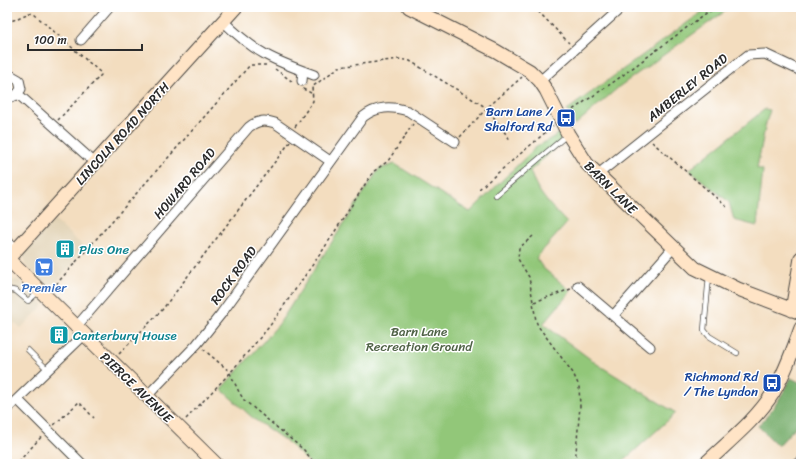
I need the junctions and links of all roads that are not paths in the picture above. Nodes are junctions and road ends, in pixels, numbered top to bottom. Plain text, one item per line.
1 (236, 7) edge
2 (409, 7) edge
3 (622, 7) edge
4 (108, 8) edge
5 (223, 22) junction
6 (81, 40) dead end
7 (303, 71) junction
8 (801, 71) edge
9 (314, 75) dead end
10 (7, 77) edge
11 (540, 81) junction
12 (300, 85) road end
13 (18, 94) junction
14 (7, 97) edge
15 (568, 134) junction
16 (455, 142) road end
17 (330, 161) junction
18 (95, 163) junction
19 (597, 175) junction
20 (496, 195) dead end
21 (673, 248) junction
22 (9, 253) edge
23 (801, 258) edge
24 (709, 276) junction
25 (578, 286) road end
26 (7, 289) edge
27 (42, 294) junction
28 (796, 312) edge
29 (613, 316) junction
30 (801, 328) edge
31 (80, 331) junction
32 (650, 347) dead end
33 (28, 350) dead end
34 (737, 353) dead end
35 (49, 370) junction
36 (147, 396) junction
37 (18, 400) junction
38 (7, 409) edge
39 (801, 461) edge
40 (82, 464) edge
41 (216, 464) edge
42 (705, 464) edge
43 (797, 464) edge

1 - 5 street, LINCOLN ROAD NORTH
2 - 11 street, BARN LANE
3 - 11 street
4 - 6 street
5 - 7 street
5 - 18 street, LINCOLN ROAD NORTH
7 - 9 street
7 - 12 street
8 - 19 street, AMBERLEY ROAD
10 - 13 street
11 - 15 street, BARN LANE
13 - 14 street
13 - 18 street
15 - 19 street, BARN LANE
15 - 20 lane
16 - 17 street, ROCK ROAD
17 - 31 street, HOWARD ROAD
17 - 36 street, ROCK ROAD
18 - 22 street, LINCOLN ROAD NORTH
19 - 21 street, BARN LANE
21 - 24 street, BARN LANE
21 - 29 street
22 - 27 street, PIERCE AVENUE
23 - 28 street
24 - 28 street, BARN LANE
24 - 34 lane
25 - 29 street
26 - 27 lane
27 - 31 street, PIERCE AVENUE
29 - 32 street
30 - 42 street
31 - 35 street
31 - 36 street, PIERCE AVENUE
33 - 35 lane
35 - 37 street
36 - 41 street, PIERCE AVENUE
37 - 38 street
37 - 40 street
39 - 43 street

